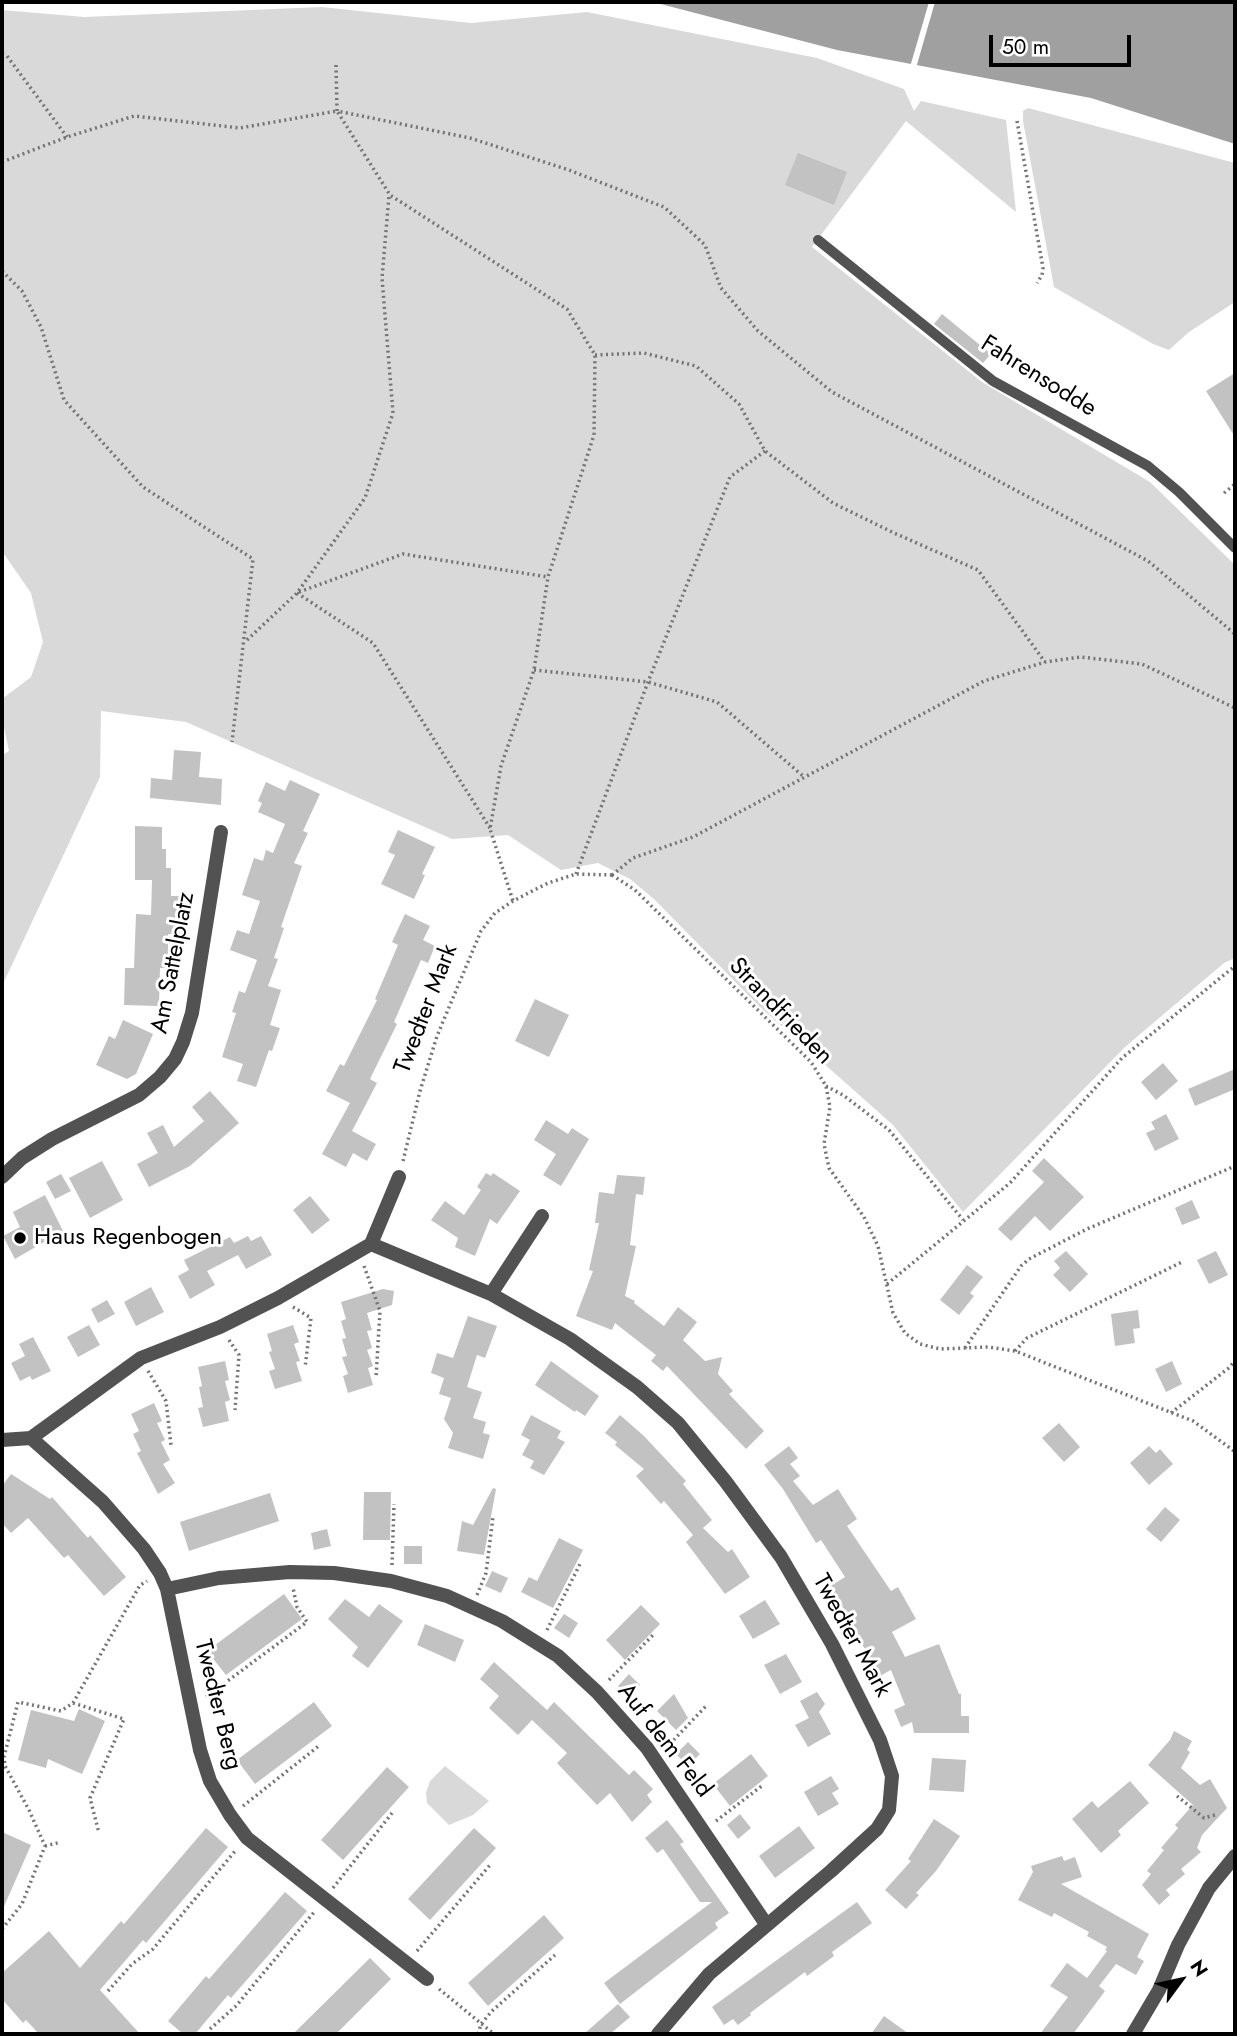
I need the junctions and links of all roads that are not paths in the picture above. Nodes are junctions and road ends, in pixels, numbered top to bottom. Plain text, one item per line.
1 (818, 240) dead end
2 (1235, 548) edge
3 (221, 832) dead end
4 (2, 1177) edge
5 (399, 1177) road end
6 (542, 1216) dead end
7 (370, 1244) junction
8 (491, 1294) junction
9 (31, 1438) junction
10 (2, 1440) edge
11 (167, 1588) junction
12 (1235, 1856) edge
13 (766, 1924) junction
14 (427, 1979) road end
15 (658, 2034) edge
16 (1133, 2034) edge

1 - 2 lane, Fahrensodde
3 - 4 street, Am Sattelplatz
5 - 7 street
6 - 8 street
7 - 8 street, Twedter Mark
7 - 9 street
8 - 13 street, Twedter Mark
9 - 10 street
9 - 11 street, Twedter Berg
11 - 13 street, Auf dem Feld
11 - 14 street, Twedter Berg
12 - 16 street
13 - 15 street, Twedter Mark

